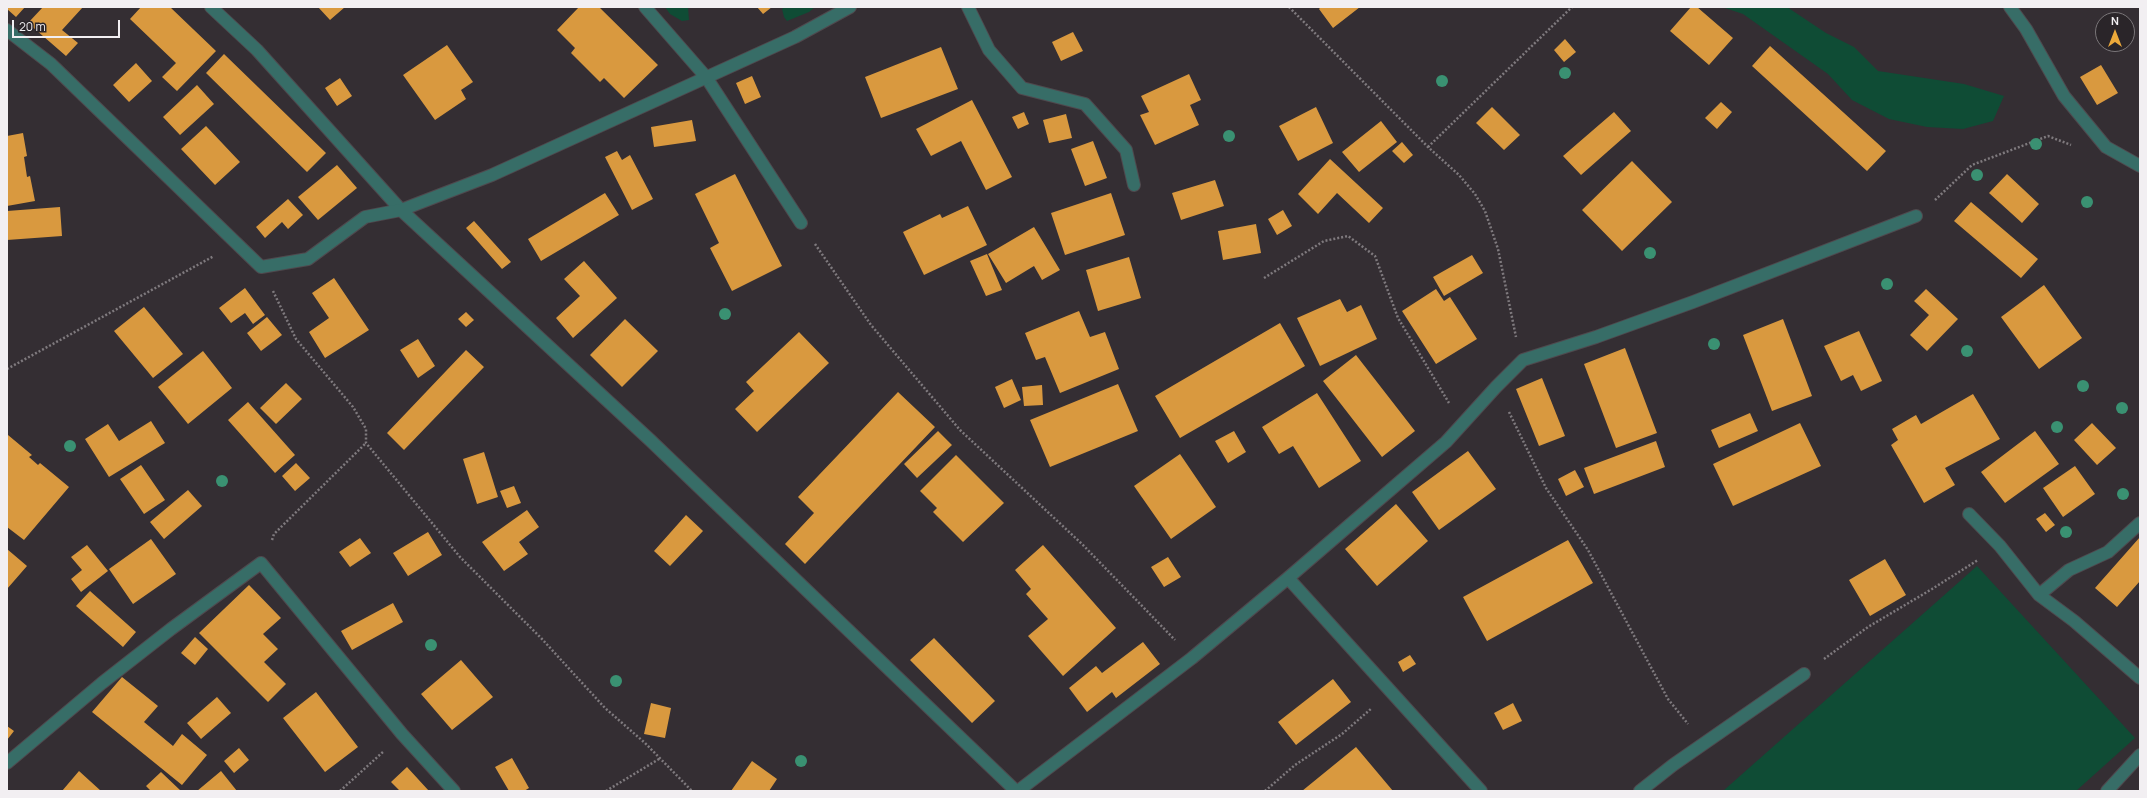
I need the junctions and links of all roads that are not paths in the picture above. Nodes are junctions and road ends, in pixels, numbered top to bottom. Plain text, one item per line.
1 (211, 7) edge
2 (645, 7) edge
3 (850, 7) edge
4 (968, 7) edge
5 (2010, 7) edge
6 (7, 30) edge
7 (706, 77) junction
8 (2140, 166) edge
9 (1134, 186) dead end
10 (401, 210) junction
11 (1916, 216) road end
12 (800, 223) road end
13 (1969, 514) dead end
14 (2140, 523) edge
15 (1288, 578) junction
16 (2039, 595) junction
17 (1804, 674) road end
18 (2140, 678) edge
19 (2140, 755) edge
20 (7, 763) edge
21 (454, 791) edge
22 (1017, 791) edge
23 (1481, 791) edge
24 (1640, 791) edge
25 (2107, 791) edge

1 - 10 street
2 - 7 street
3 - 7 street
4 - 9 street
5 - 8 street
6 - 10 street
7 - 10 street
7 - 12 street
10 - 22 street
11 - 15 street
13 - 16 street
14 - 16 street
15 - 22 street
15 - 23 street
16 - 18 street
17 - 24 street
19 - 25 street
20 - 21 street

